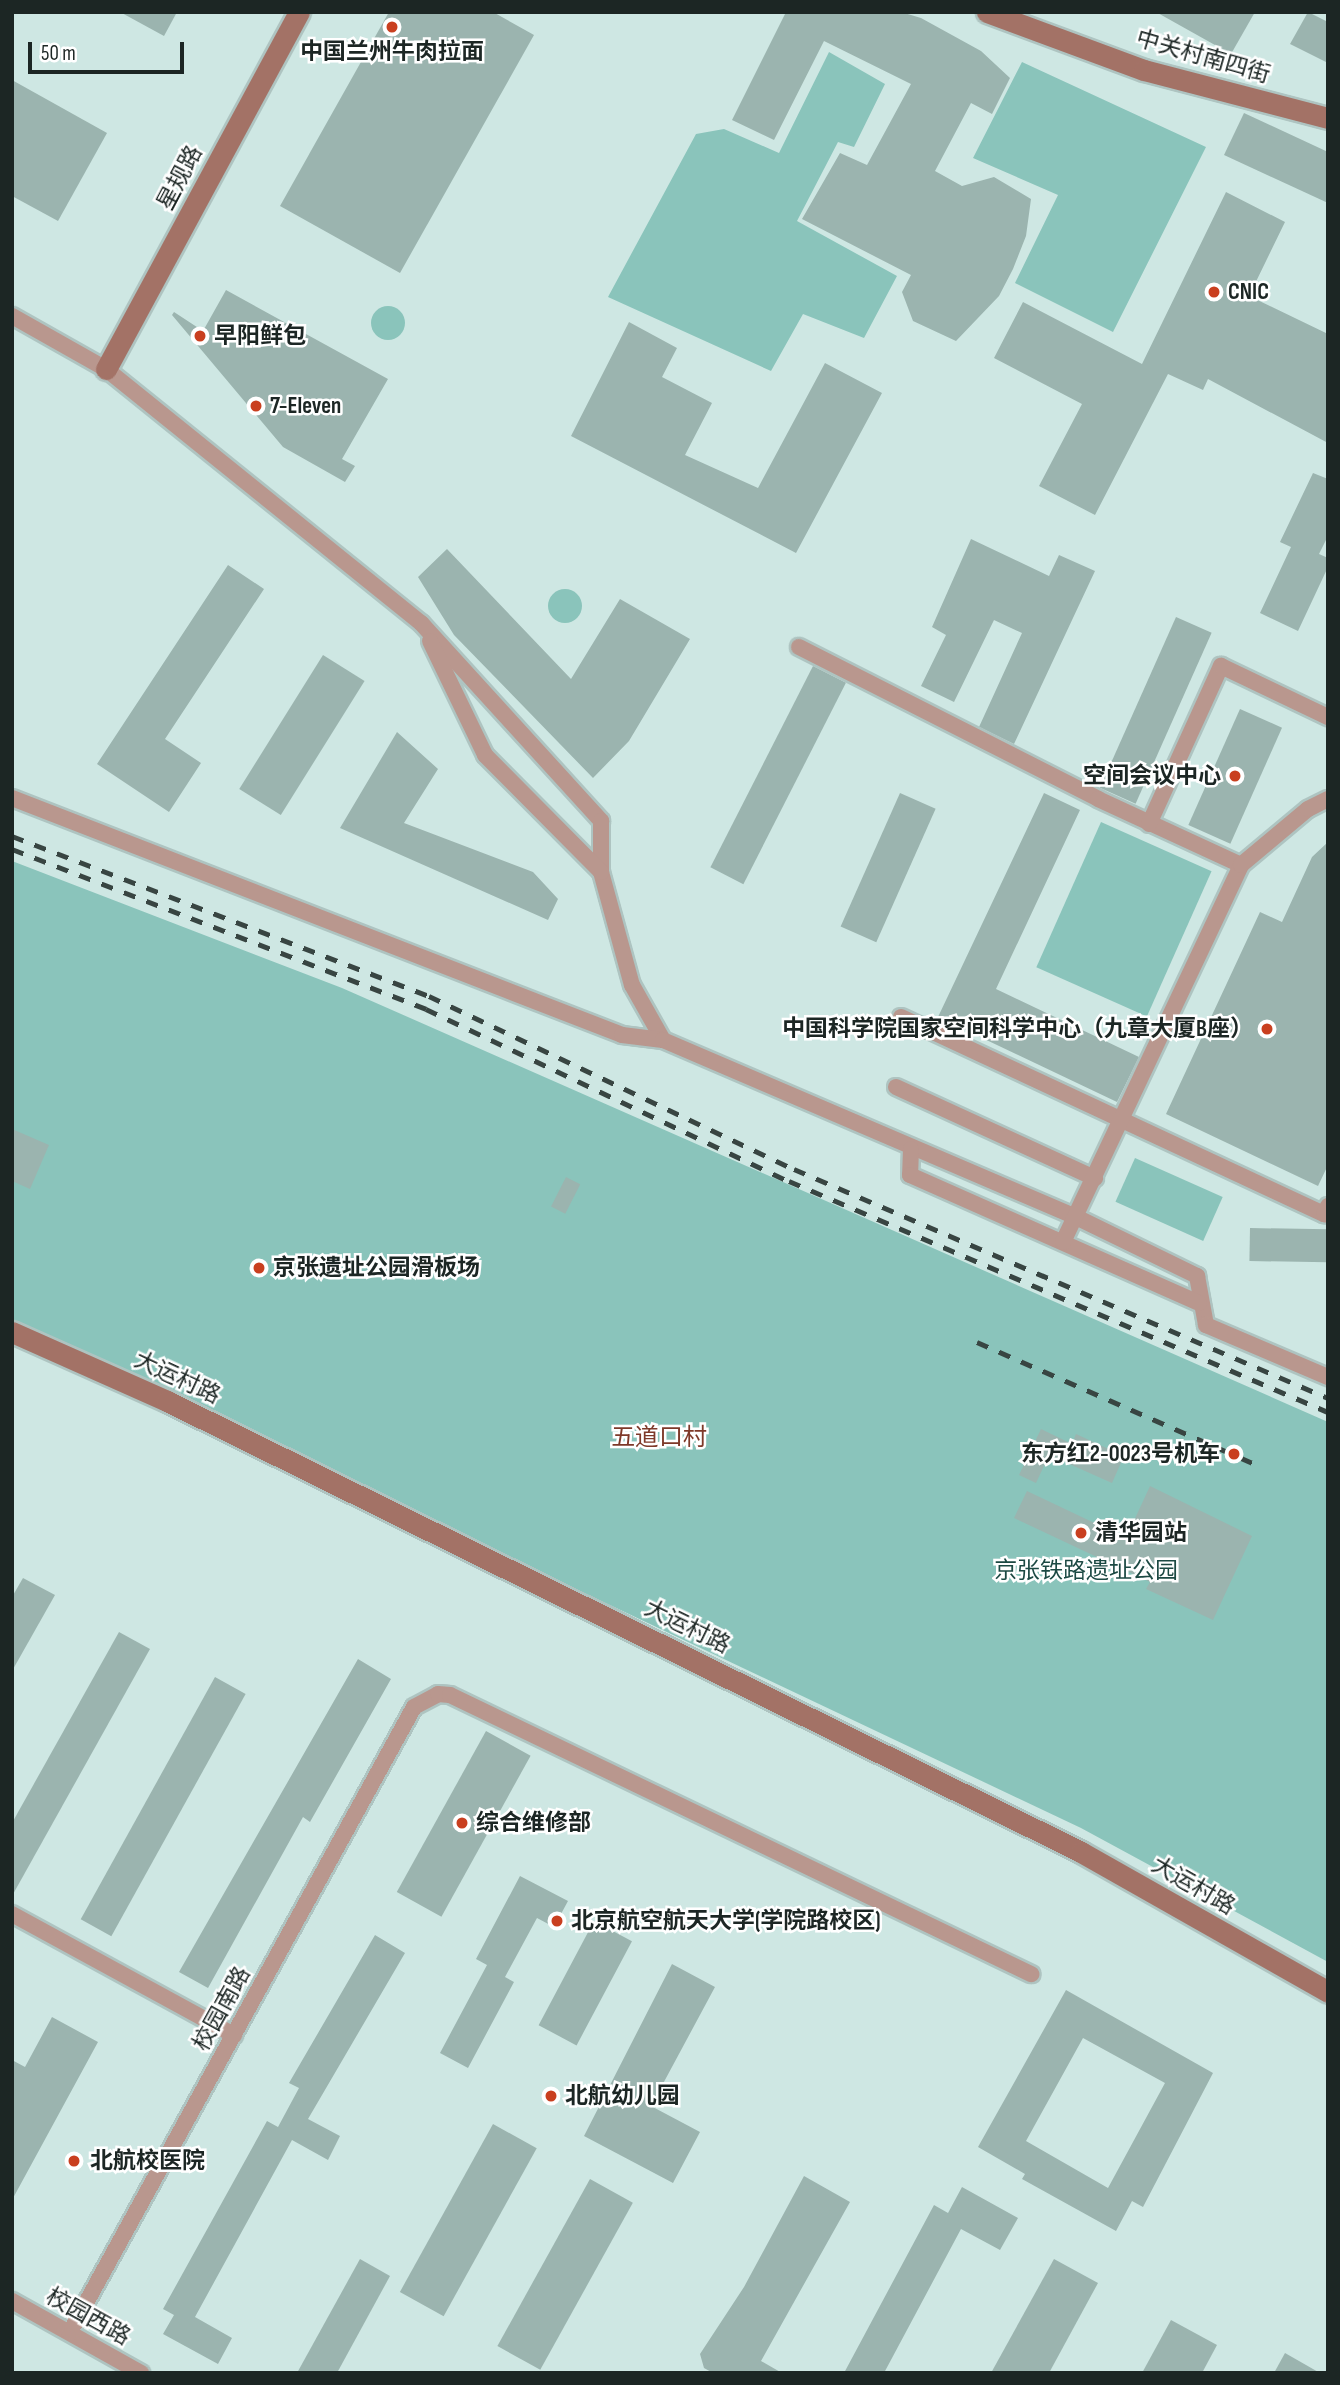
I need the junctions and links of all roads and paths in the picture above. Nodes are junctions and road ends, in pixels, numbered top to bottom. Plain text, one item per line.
1 (299, 12) edge
2 (987, 12) edge
3 (1328, 118) edge
4 (12, 316) edge
5 (106, 369) junction
6 (421, 624) junction
7 (799, 647) dead end
8 (1328, 717) edge
9 (12, 798) edge
10 (1328, 799) edge
11 (1149, 824) junction
12 (1241, 866) junction
13 (601, 872) junction
14 (901, 1017) dead end
15 (663, 1040) junction
16 (896, 1087) dead end
17 (1124, 1121) junction
18 (911, 1149) junction
19 (1095, 1178) junction
20 (1328, 1206) edge
21 (1076, 1217) junction
22 (1063, 1242) junction
23 (1199, 1303) junction
24 (12, 1332) edge
25 (1328, 1377) edge
26 (12, 1914) edge
27 (1031, 1974) dead end
28 (1328, 1992) edge
29 (233, 2035) junction
30 (12, 2301) edge
31 (70, 2332) junction
32 (141, 2373) edge

1 - 5 street, 星规路
2 - 3 street, 中关村南四街
4 - 5 street
5 - 6 street
6 - 13 street
6 - 13 street
7 - 11 street
8 - 11 street
9 - 15 street
10 - 12 street
11 - 12 street
12 - 17 street
13 - 15 street
14 - 17 street
15 - 18 street
16 - 19 street
17 - 19 street
17 - 20 street
18 - 21 street
18 - 22 street
19 - 21 street
21 - 22 street
21 - 23 street
22 - 23 street
23 - 25 street
24 - 28 street, 大运村路
26 - 29 street
27 - 29 street, 校园南路
29 - 31 street, 校园南路
30 - 31 street, 校园西路
31 - 32 street, 校园西路

